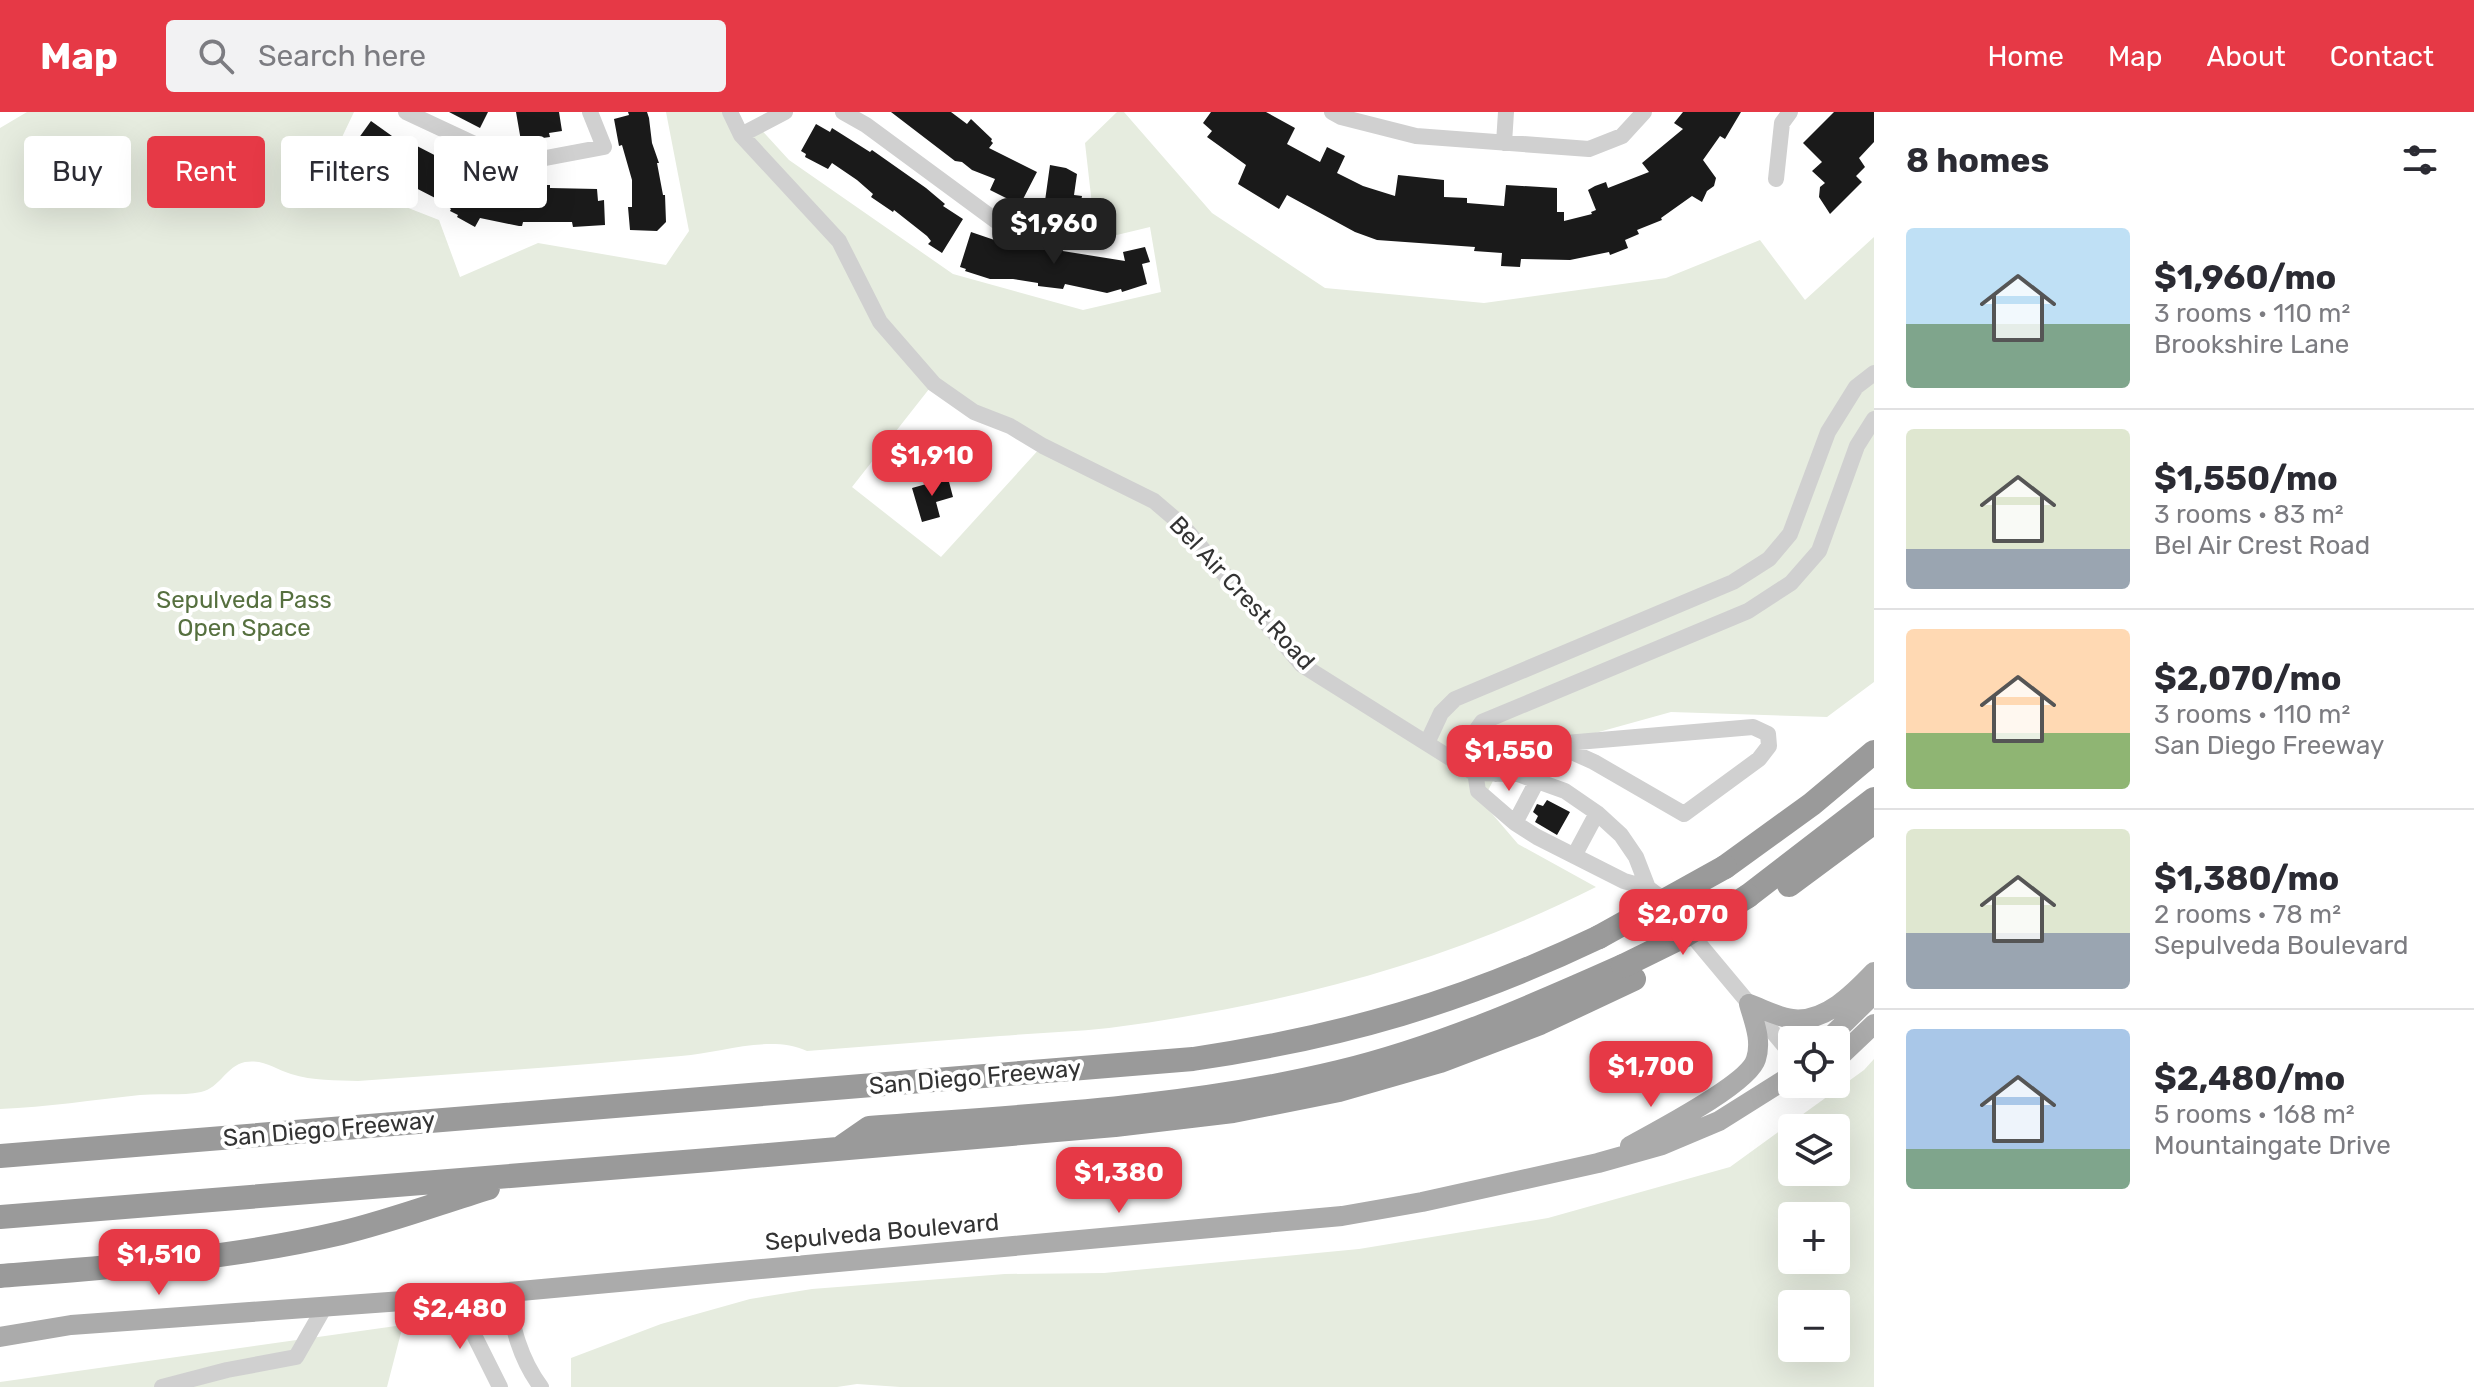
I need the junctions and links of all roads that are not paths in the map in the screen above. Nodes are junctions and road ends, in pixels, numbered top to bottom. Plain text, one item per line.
1 (406, 112) edge
2 (590, 112) edge
3 (730, 112) edge
4 (785, 112) edge
5 (843, 112) edge
6 (1332, 112) edge
7 (1506, 112) edge
8 (1644, 112) edge
9 (1790, 112) edge
10 (741, 135) junction
11 (1504, 143) junction
12 (1776, 179) dead end
13 (1096, 240) dead end
14 (1874, 373) edge
15 (1874, 419) edge
16 (1427, 743) junction
17 (1554, 744) junction
18 (1874, 752) edge
19 (1474, 773) junction
20 (1496, 774) junction
21 (1537, 781) junction
22 (1874, 799) edge
23 (1597, 813) junction
24 (1874, 822) edge
25 (1515, 823) junction
26 (1574, 856) junction
27 (1648, 888) junction
28 (1753, 902) junction
29 (1874, 972) edge
30 (1874, 994) edge
31 (1749, 1004) junction
32 (1874, 1024) edge
33 (1841, 1026) edge
34 (1778, 1038) edge
35 (1850, 1047) edge
36 (1778, 1084) edge
37 (0, 1156) edge
38 (1598, 1163) junction
39 (530, 1175) junction
40 (0, 1217) edge
41 (0, 1276) edge
42 (506, 1292) junction
43 (465, 1296) junction
44 (324, 1308) junction
45 (0, 1337) edge
46 (162, 1387) edge
47 (500, 1387) edge
48 (541, 1387) edge

1 - 2 street
3 - 10 street, Bel Air Crest Road
4 - 10 street
5 - 13 street
6 - 11 street
7 - 11 street
8 - 11 street
9 - 12 street
10 - 16 street, Bel Air Crest Road
14 - 16 street
15 - 19 street
16 - 19 street, Bel Air Crest Road
17 - 17 street
17 - 20 street
18 - 37 highway, San Diego Freeway, bridge
19 - 20 street, Bel Air Crest Road
19 - 25 street, Bel Air Crest Road
20 - 21 street, Bel Air Crest Road
21 - 23 street, Bel Air Crest Road
21 - 25 street
22 - 28 highway
23 - 26 street
23 - 27 street, Bel Air Crest Road
24 - 28 highway
25 - 26 street, Bel Air Crest Road
26 - 27 street, Bel Air Crest Road
27 - 31 street, Bel Air Crest Road
28 - 39 highway
29 - 31 main road
30 - 33 main road
31 - 34 street, Bel Air Crest Road
31 - 38 main road
32 - 35 main road
36 - 38 main road, Sepulveda Boulevard
38 - 42 main road, Sepulveda Boulevard
39 - 40 highway
39 - 41 highway
42 - 43 main road, Sepulveda Boulevard
42 - 48 street
43 - 44 main road, Sepulveda Boulevard
43 - 47 street
44 - 45 main road, Sepulveda Boulevard
44 - 46 street

